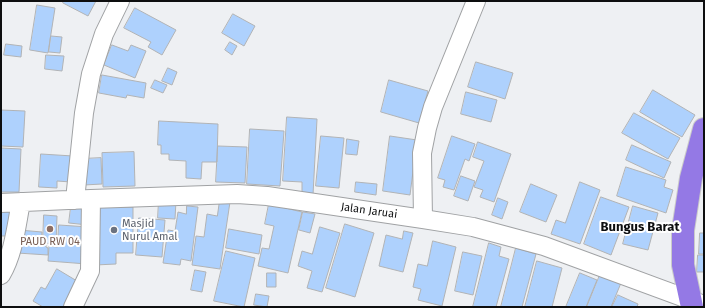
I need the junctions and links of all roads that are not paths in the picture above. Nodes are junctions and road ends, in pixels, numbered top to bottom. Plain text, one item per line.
1 (120, 1) edge
2 (476, 1) edge
3 (704, 129) edge
4 (83, 199) junction
5 (20, 202) junction
6 (1, 203) edge
7 (423, 219) junction
8 (1, 275) edge
9 (695, 304) edge
10 (73, 307) edge

1 - 4 street
2 - 7 street
3 - 9 highway
4 - 5 street, Jalan Jaruai
4 - 7 street, Jalan Jaruai
4 - 10 street
5 - 6 street, Jalan Jaruai
5 - 8 street
7 - 9 street, Jalan Jaruai

